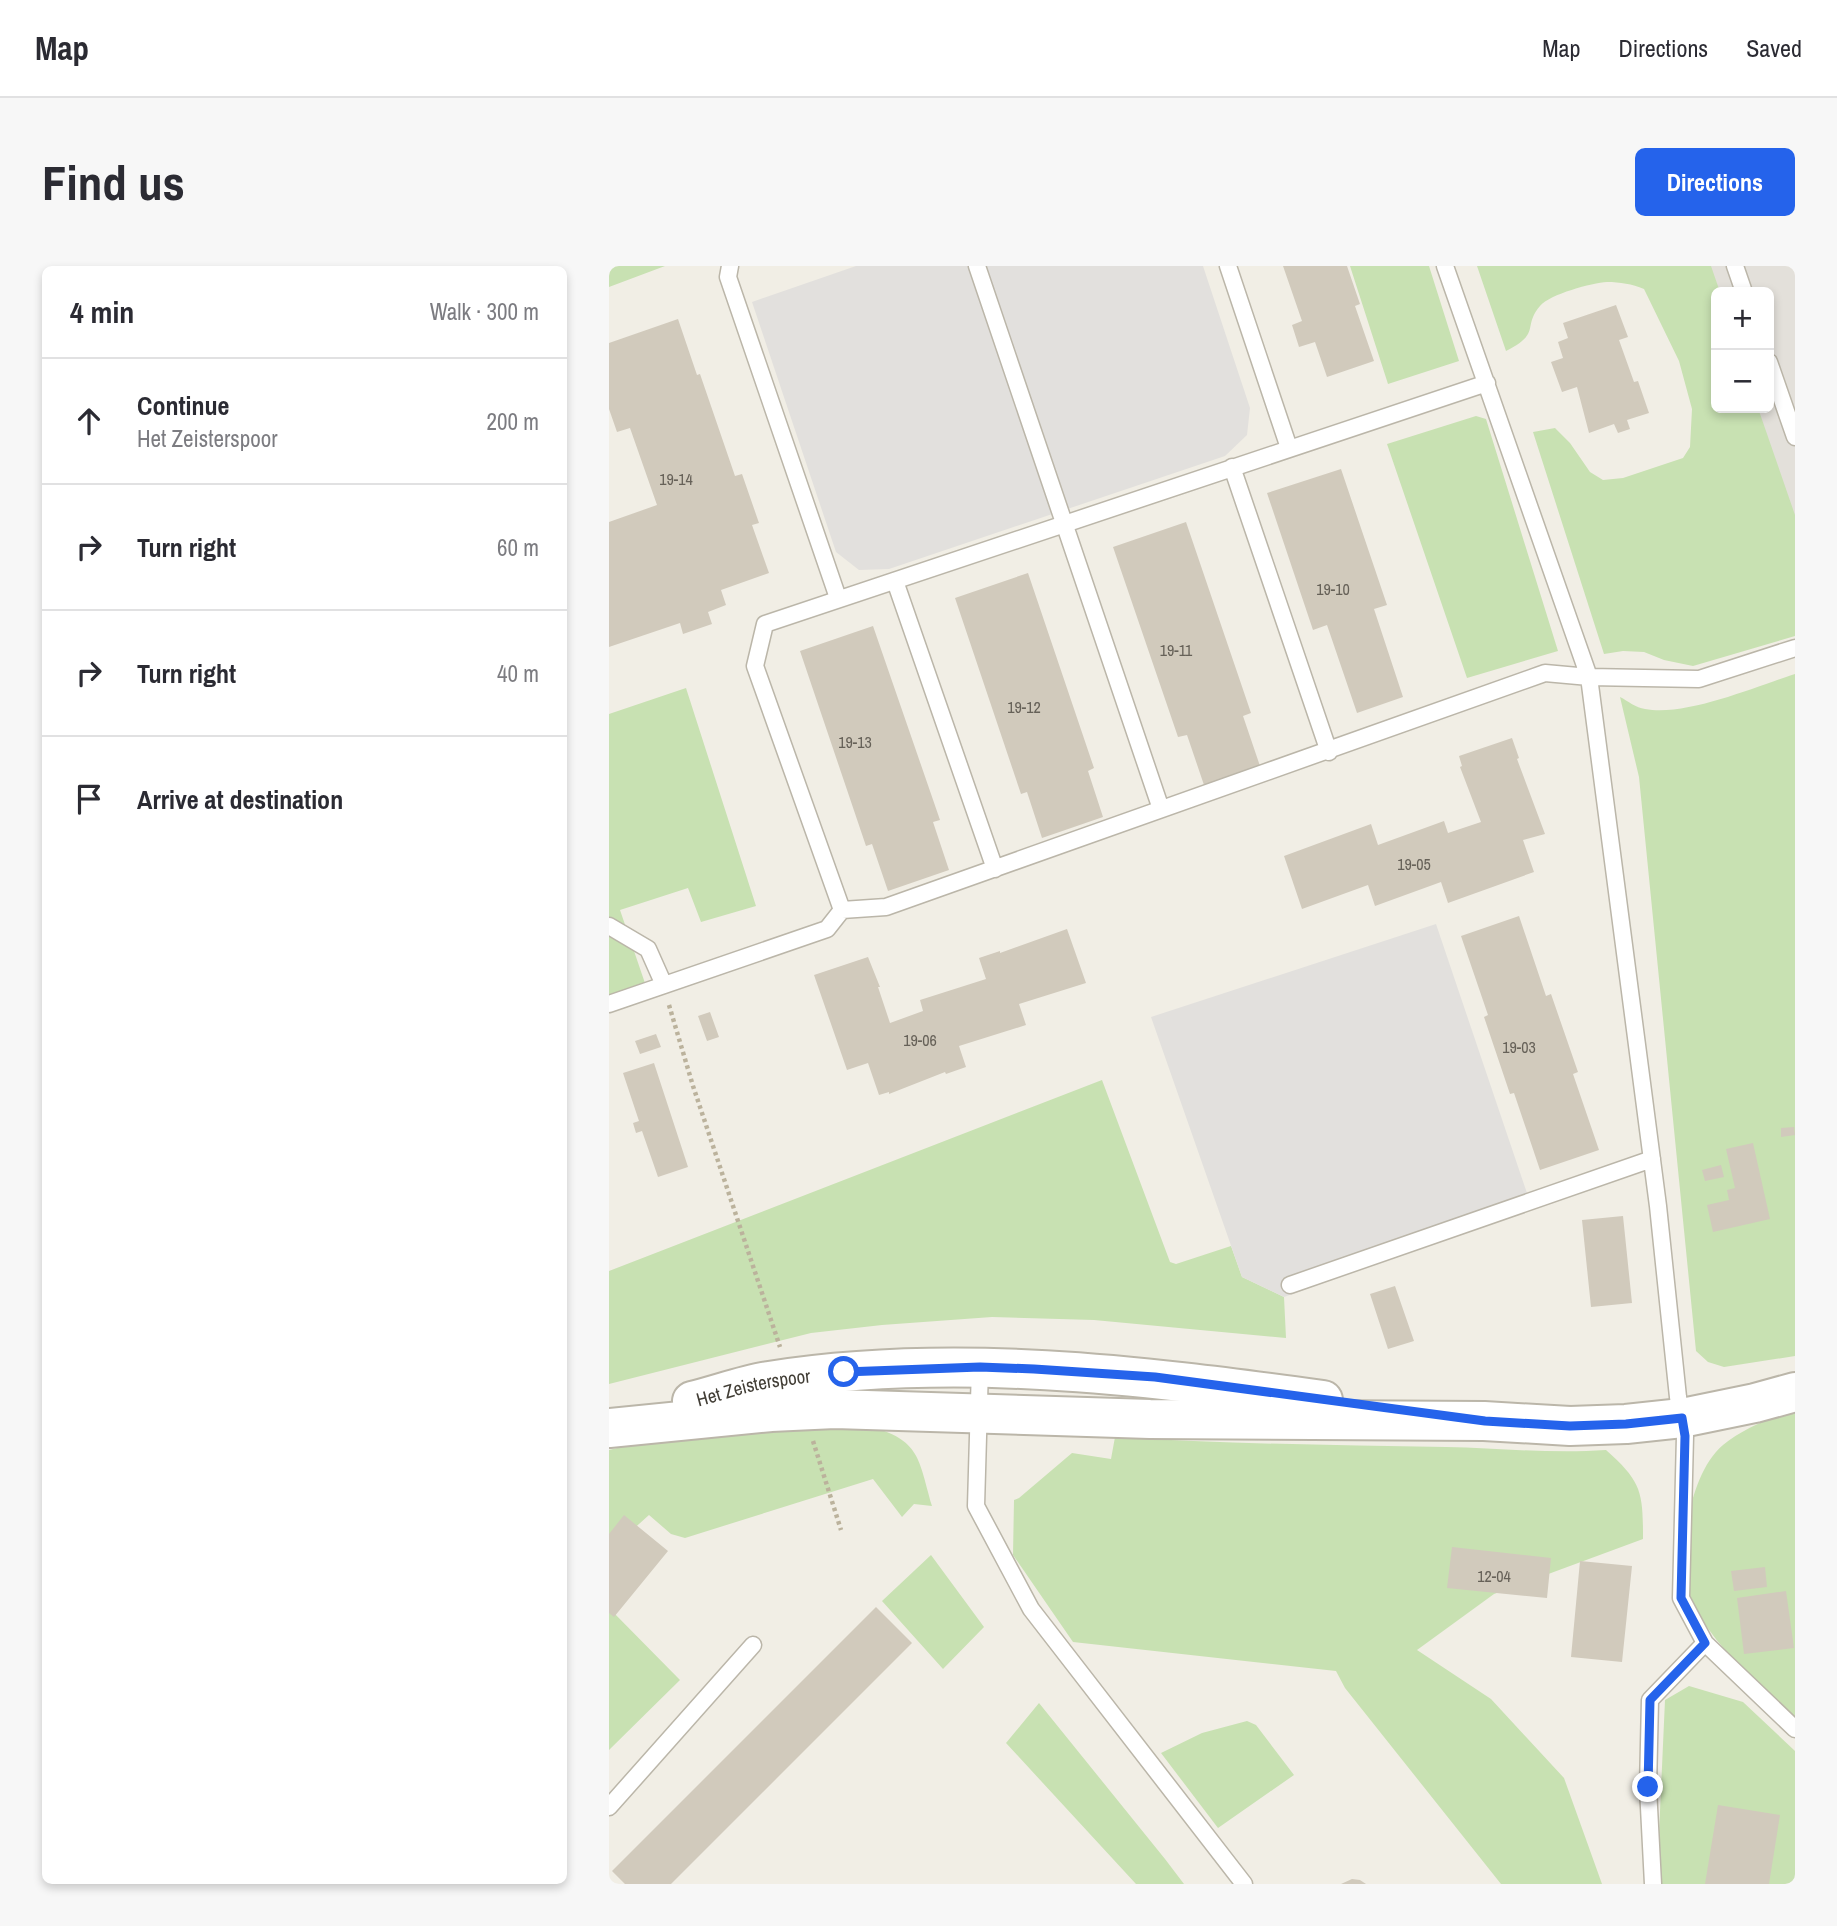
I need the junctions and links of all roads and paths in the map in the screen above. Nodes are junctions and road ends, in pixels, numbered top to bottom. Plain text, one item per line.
1 (730, 266) edge
2 (977, 266) edge
3 (1228, 266) edge
4 (1445, 266) edge
5 (1735, 266) edge
6 (1742, 287) edge
7 (1774, 376) edge
8 (1487, 383) junction
9 (1795, 437) edge
10 (1289, 448) junction
11 (1232, 467) junction
12 (1064, 523) junction
13 (895, 580) junction
14 (838, 598) junction
15 (1795, 648) edge
16 (1589, 677) junction
17 (1329, 752) junction
18 (1161, 809) junction
19 (995, 869) junction
20 (842, 910) junction
21 (609, 926) edge
22 (664, 985) junction
23 (609, 1004) edge
24 (1652, 1159) junction
25 (1290, 1285) dead end
26 (980, 1367) junction
27 (1795, 1392) edge
28 (796, 1394) junction
29 (977, 1413) junction
30 (1682, 1418) junction
31 (1485, 1421) junction
32 (609, 1426) edge
33 (841, 1530) dead end
34 (1705, 1643) junction
35 (753, 1645) dead end
36 (1795, 1730) edge
37 (617, 1788) edge
38 (609, 1807) edge
39 (1244, 1884) edge
40 (1653, 1884) edge

1 - 14 lane
2 - 12 lane
3 - 10 lane
4 - 8 lane
5 - 6 lane
7 - 9 lane
8 - 10 lane
8 - 16 lane
10 - 11 lane
11 - 12 lane
11 - 17 lane
12 - 13 lane
12 - 18 lane
13 - 14 lane
13 - 19 lane
14 - 20 lane
15 - 16 lane
16 - 17 lane
16 - 24 lane
17 - 18 lane
18 - 19 lane
19 - 20 lane
20 - 22 lane
21 - 22 lane
22 - 23 lane
22 - 28 path
24 - 25 lane
24 - 30 lane
26 - 28 street, Het Zeisterspoor
26 - 29 lane
26 - 31 street, Het Zeisterspoor
27 - 30 street, Het Zeisterspoor
28 - 29 street, Het Zeisterspoor
28 - 32 street, Het Zeisterspoor
28 - 33 path
29 - 31 street, Het Zeisterspoor
29 - 39 lane
30 - 31 street, Het Zeisterspoor
30 - 34 lane
34 - 36 lane
34 - 40 lane
35 - 37 lane
37 - 38 lane

